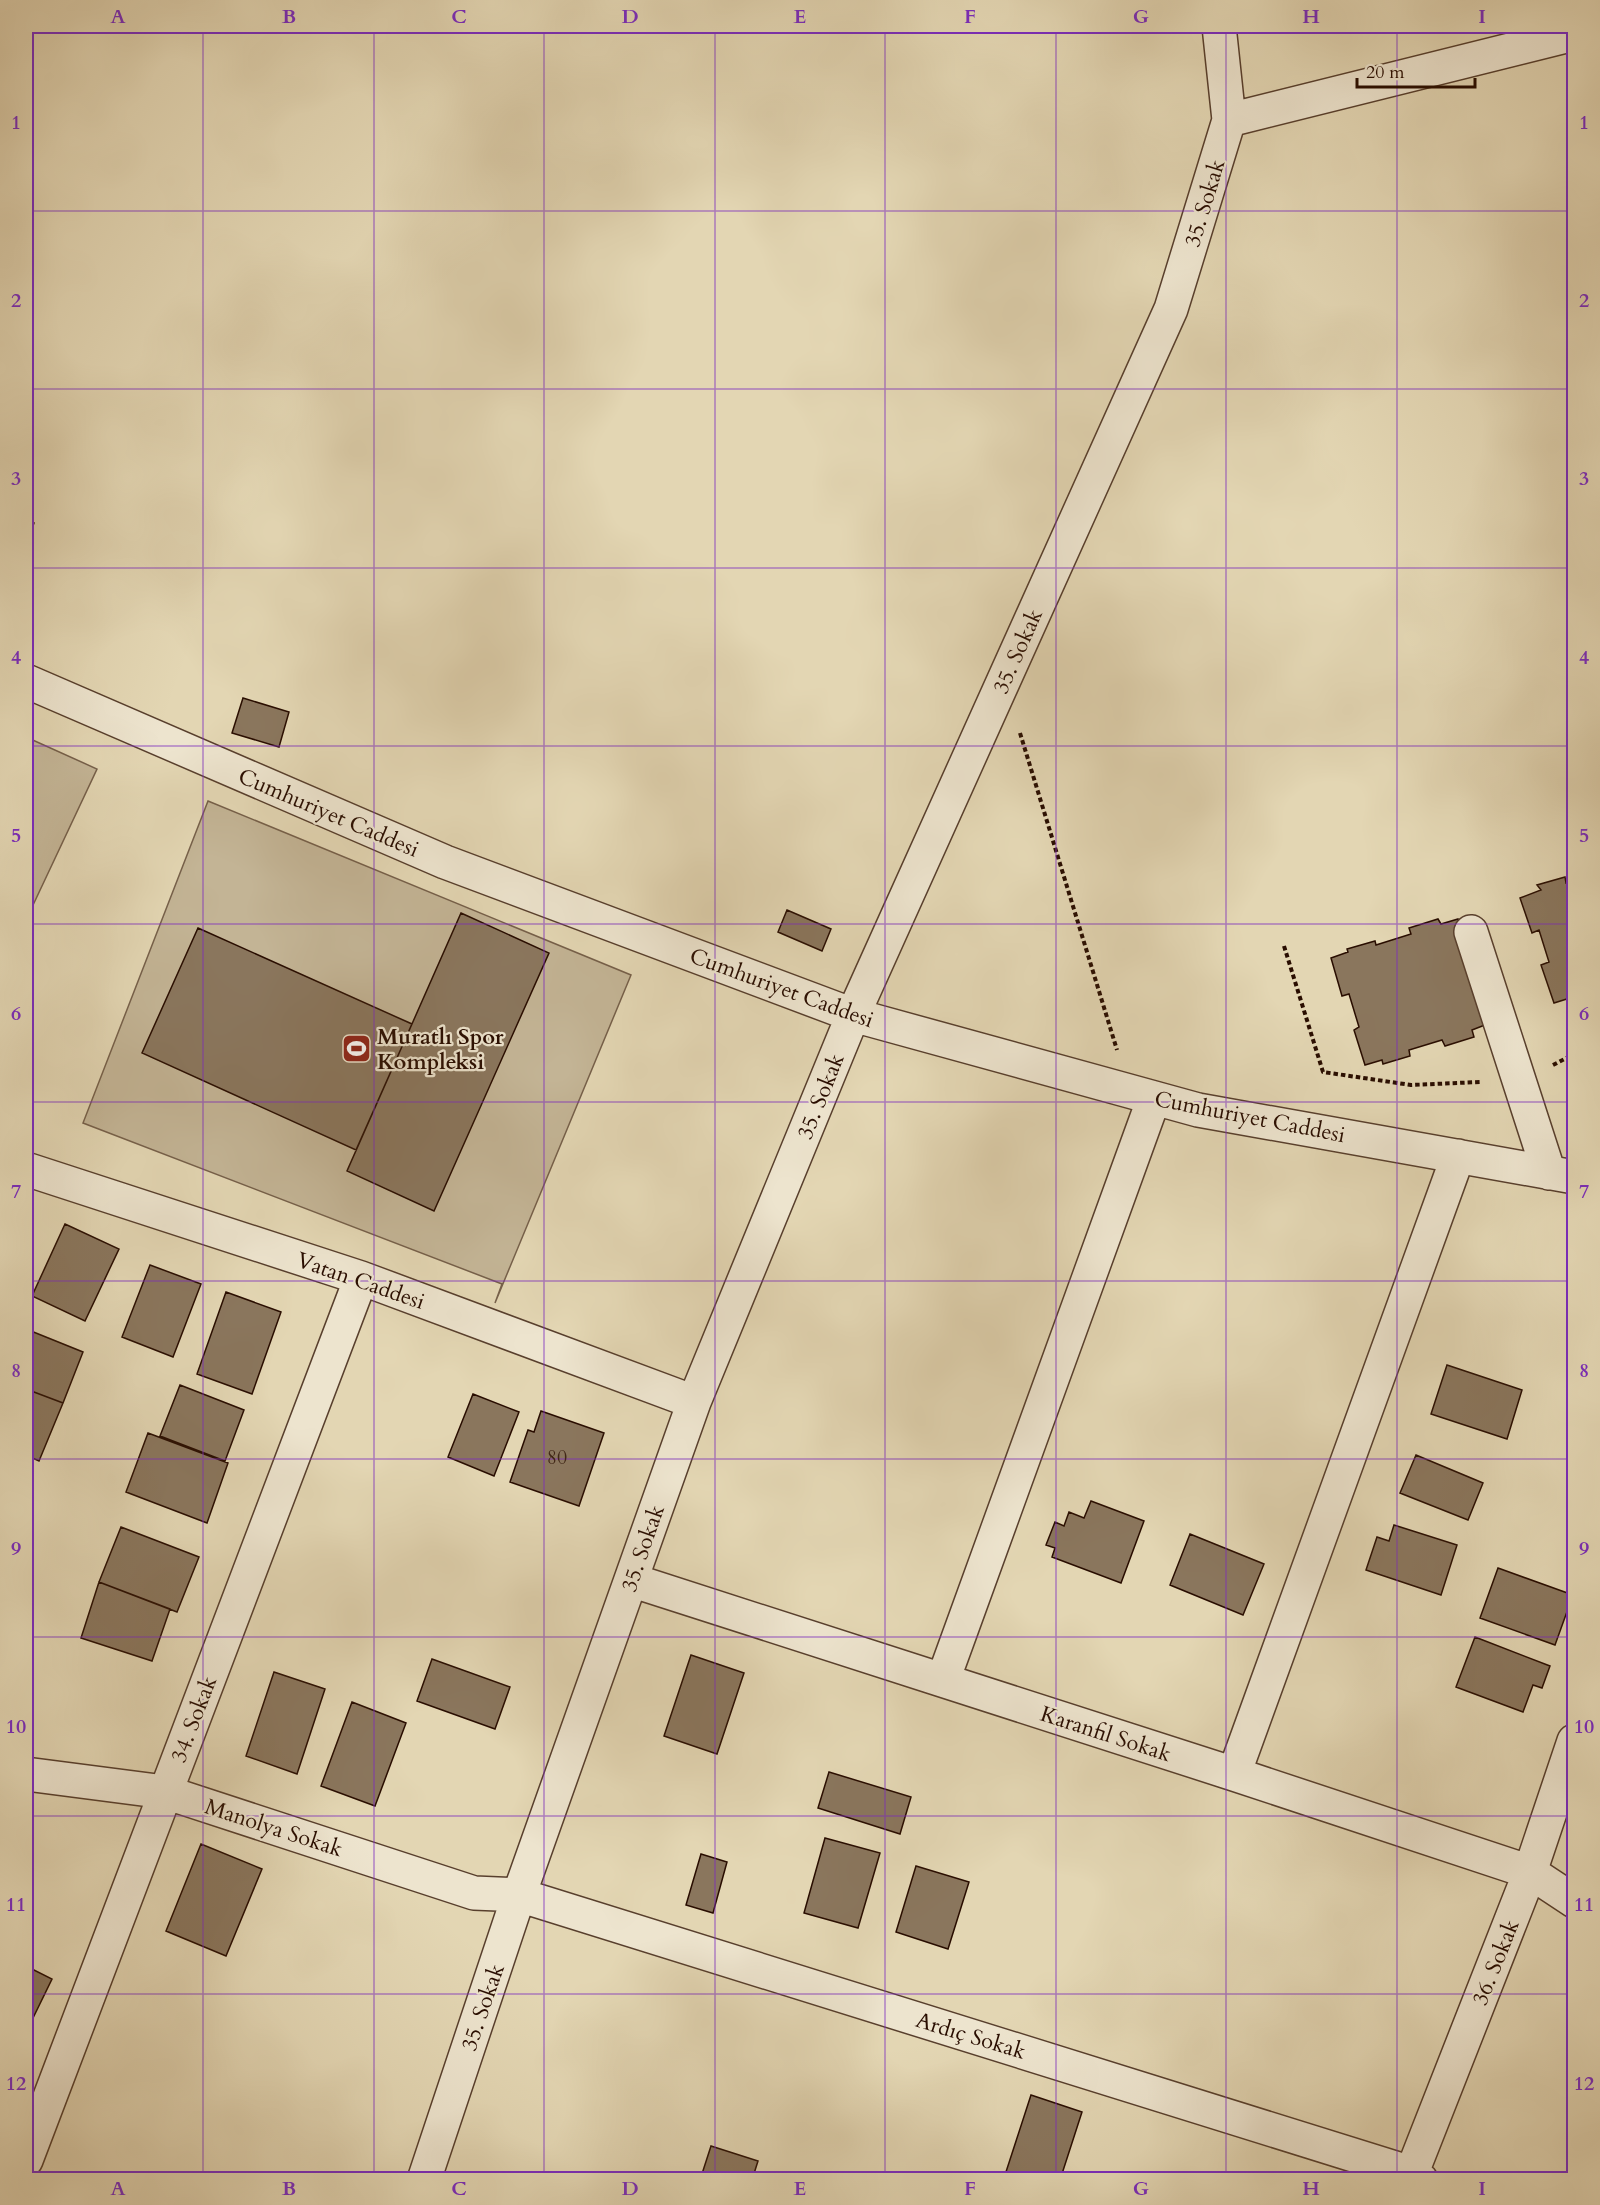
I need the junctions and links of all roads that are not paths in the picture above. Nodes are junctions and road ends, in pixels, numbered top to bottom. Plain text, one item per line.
1 (1219, 26) edge
2 (1575, 34) edge
3 (1229, 120) junction
4 (26, 681) edge
5 (1471, 932) dead end
6 (853, 1015) junction
7 (1142, 1094) junction
8 (1458, 1156) junction
9 (26, 1169) edge
10 (1562, 1175) edge
11 (361, 1278) junction
12 (694, 1402) junction
13 (631, 1580) junction
14 (944, 1680) junction
15 (1575, 1741) edge
16 (26, 1774) edge
17 (1234, 1774) junction
18 (165, 1792) junction
19 (1530, 1872) junction
20 (519, 1894) junction
21 (1575, 1901) edge
22 (26, 2160) edge
23 (433, 2177) edge
24 (1414, 2177) edge

1 - 3 street, 35. Sokak
2 - 3 street
3 - 6 street, 35. Sokak
4 - 6 street, Cumhuriyet Caddesi
5 - 10 street
6 - 7 street, Cumhuriyet Caddesi
6 - 12 street, 35. Sokak
7 - 8 street, Cumhuriyet Caddesi
7 - 14 street
8 - 10 street, Cumhuriyet Caddesi
8 - 17 street
9 - 11 street, Vatan Caddesi
11 - 12 street, Vatan Caddesi
11 - 18 street, 34. Sokak
12 - 13 street, 35. Sokak
13 - 14 street, Karanfil Sokak
13 - 20 street, 35. Sokak
14 - 17 street, Karanfil Sokak
15 - 19 street, 36. Sokak
16 - 18 street, Manolya Sokak
17 - 19 street, Karanfil Sokak
18 - 20 street, Manolya Sokak
18 - 22 street, 34. Sokak
19 - 21 street, Karanfil Sokak
19 - 24 street, 36. Sokak
20 - 23 street, 35. Sokak
20 - 24 street, Ardıç Sokak

